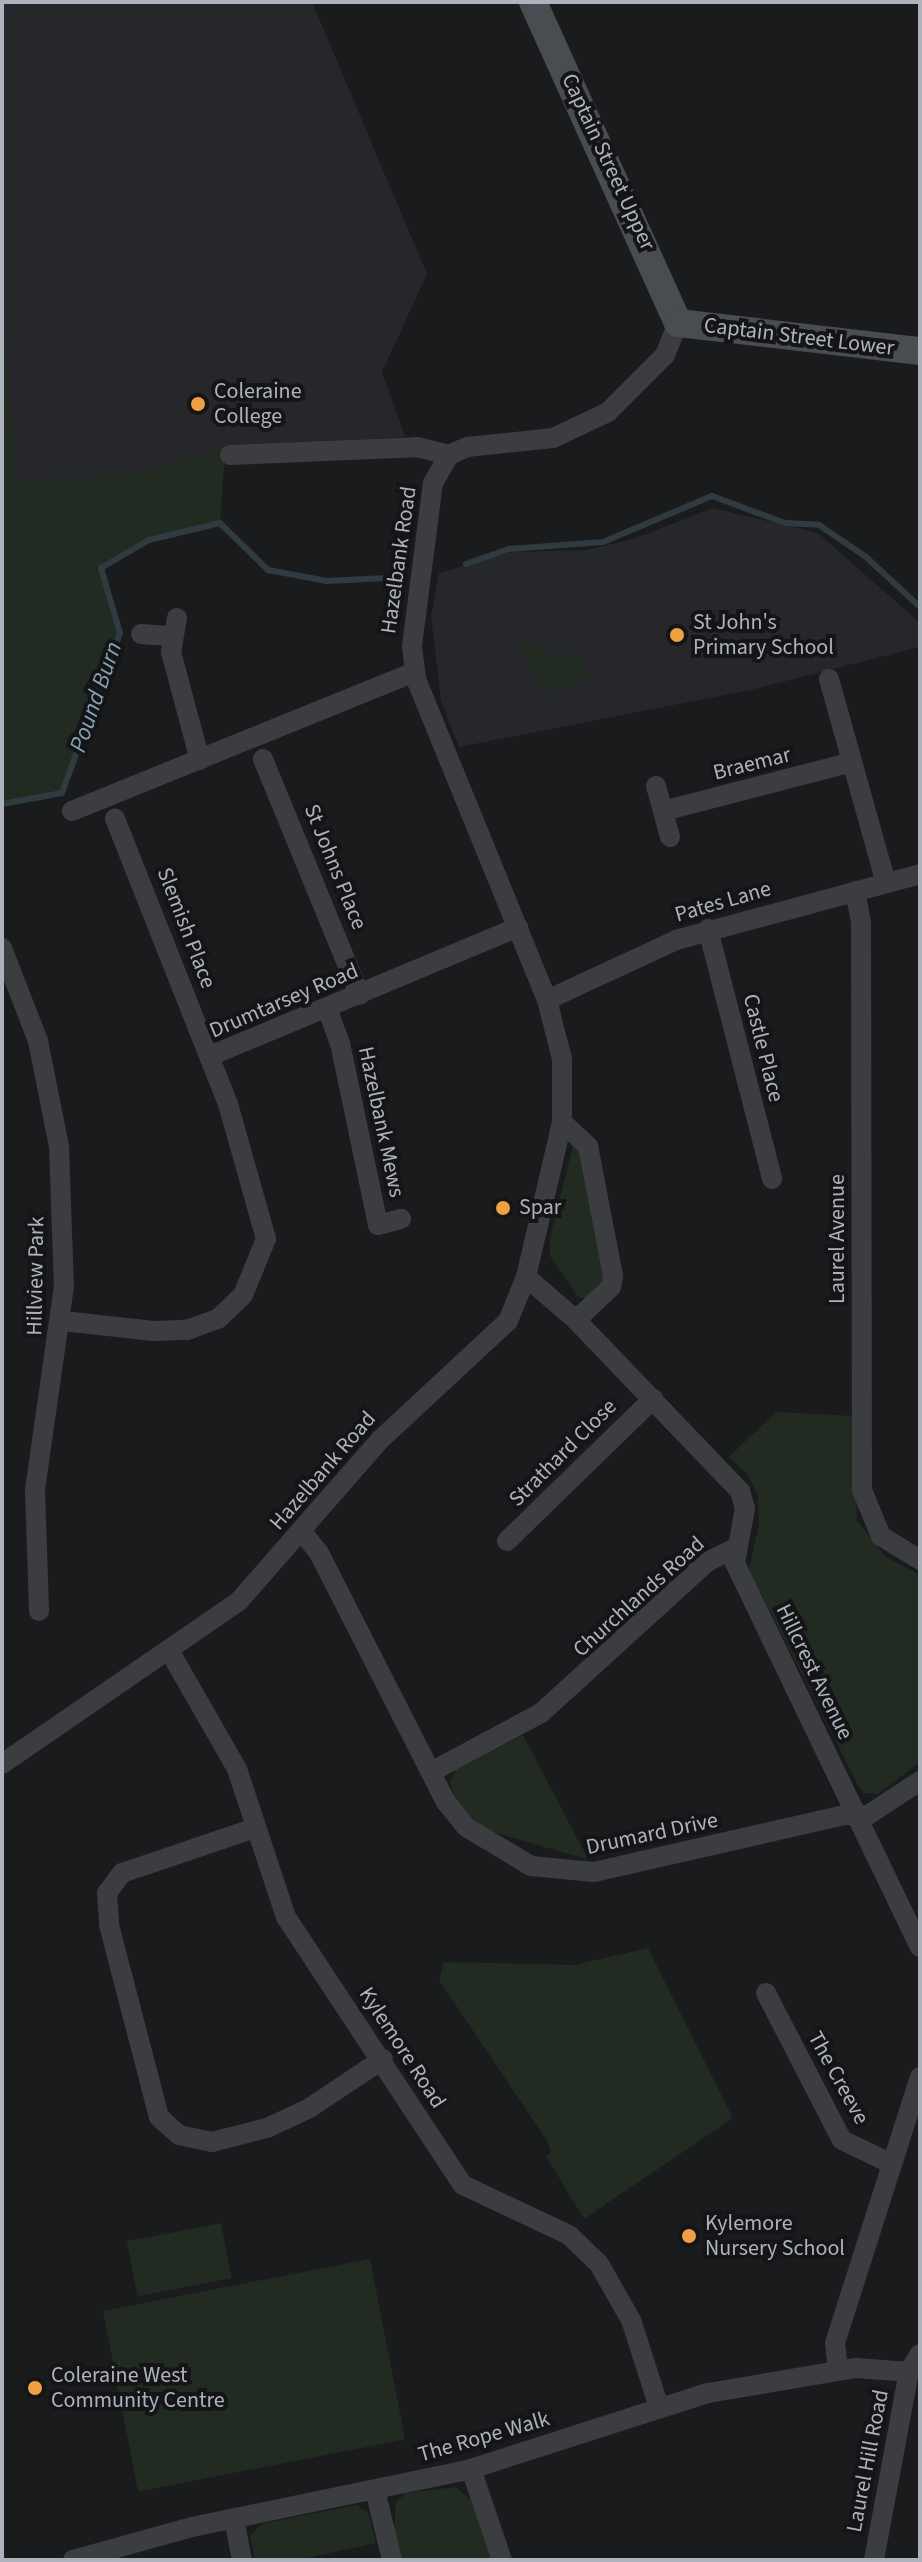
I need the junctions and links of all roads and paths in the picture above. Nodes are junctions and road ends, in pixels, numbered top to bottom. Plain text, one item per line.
1 (533, 2) edge
2 (678, 323) junction
3 (920, 351) edge
4 (230, 455) dead end
5 (449, 455) junction
6 (141, 634) dead end
7 (414, 672) junction
8 (829, 679) dead end
9 (263, 759) dead end
10 (200, 760) junction
11 (852, 762) junction
12 (656, 786) dead end
13 (72, 811) dead end
14 (663, 811) junction
15 (115, 819) dead end
16 (670, 837) dead end
17 (920, 874) edge
18 (886, 883) junction
19 (855, 891) junction
20 (518, 927) junction
21 (708, 929) junction
22 (2, 948) edge
23 (360, 995) junction
24 (547, 1000) junction
25 (327, 1008) junction
26 (210, 1056) junction
27 (562, 1122) junction
28 (772, 1179) dead end
29 (401, 1219) dead end
30 (526, 1277) junction
31 (576, 1320) junction
32 (63, 1321) junction
33 (653, 1399) junction
34 (302, 1532) junction
35 (507, 1541) dead end
36 (734, 1549) junction
37 (920, 1560) edge
38 (39, 1611) dead end
39 (170, 1652) junction
40 (2, 1764) edge
41 (431, 1772) junction
42 (920, 1781) edge
43 (856, 1815) junction
44 (255, 1828) junction
45 (920, 1947) edge
46 (766, 1993) dead end
47 (383, 2059) junction
48 (920, 2077) edge
49 (890, 2163) junction
50 (920, 2354) edge
51 (838, 2371) junction
52 (909, 2372) junction
53 (659, 2407) junction
54 (471, 2469) junction
55 (375, 2490) junction
56 (234, 2519) junction
57 (73, 2560) edge
58 (242, 2560) edge
59 (392, 2560) edge
60 (502, 2560) edge
61 (874, 2560) edge

1 - 2 main road, Captain Street Upper
2 - 3 main road, Captain Street Lower
2 - 5 street
4 - 5 street
5 - 7 street, Hazelbank Road
6 - 10 street
7 - 10 street
7 - 20 street, Hazelbank Road
8 - 11 street
9 - 23 street, St Johns Place
10 - 13 street
11 - 14 street, Braemar
11 - 18 street
12 - 14 street
14 - 16 street
15 - 26 street, Slemish Place
17 - 18 street, Pates Lane
18 - 19 street, Pates Lane
19 - 21 street, Pates Lane
19 - 37 street, Laurel Avenue
20 - 23 street, Drumtarsey Road
20 - 24 street, Hazelbank Road
21 - 24 street, Pates Lane
21 - 28 street, Castle Place
22 - 32 street, Hillview Park
23 - 25 street, Drumtarsey Road
24 - 27 street, Hazelbank Road
25 - 26 street, Drumtarsey Road
25 - 29 street, Hazelbank Mews
26 - 32 street, Drumtarsey Road
27 - 30 street, Hazelbank Road
27 - 31 street
30 - 31 street, Churchlands Road
30 - 34 street, Hazelbank Road
31 - 33 street, Churchlands Road
32 - 38 street, Hillview Park
33 - 35 street, Strathard Close
33 - 36 street, Churchlands Road
34 - 39 street, Hazelbank Road
34 - 41 street, Drumard Drive
36 - 41 street, Churchlands Road
36 - 43 street, Hillcrest Avenue
39 - 40 street, Hazelbank Road
39 - 44 street, Kylemore Road
41 - 43 street, Drumard Drive
42 - 43 street, Drumard Drive
43 - 45 street
44 - 47 street, Kylemore Road
44 - 47 street
46 - 49 street, The Creeve
47 - 53 street, Kylemore Road
48 - 49 street
49 - 51 street
50 - 52 street
51 - 52 street, The Rope Walk
51 - 53 street, The Rope Walk
52 - 61 street, Laurel Hill Road
53 - 54 street, The Rope Walk
54 - 55 street, The Rope Walk
54 - 60 street
55 - 56 street, The Rope Walk
55 - 59 street
56 - 57 street, The Rope Walk
56 - 58 street

